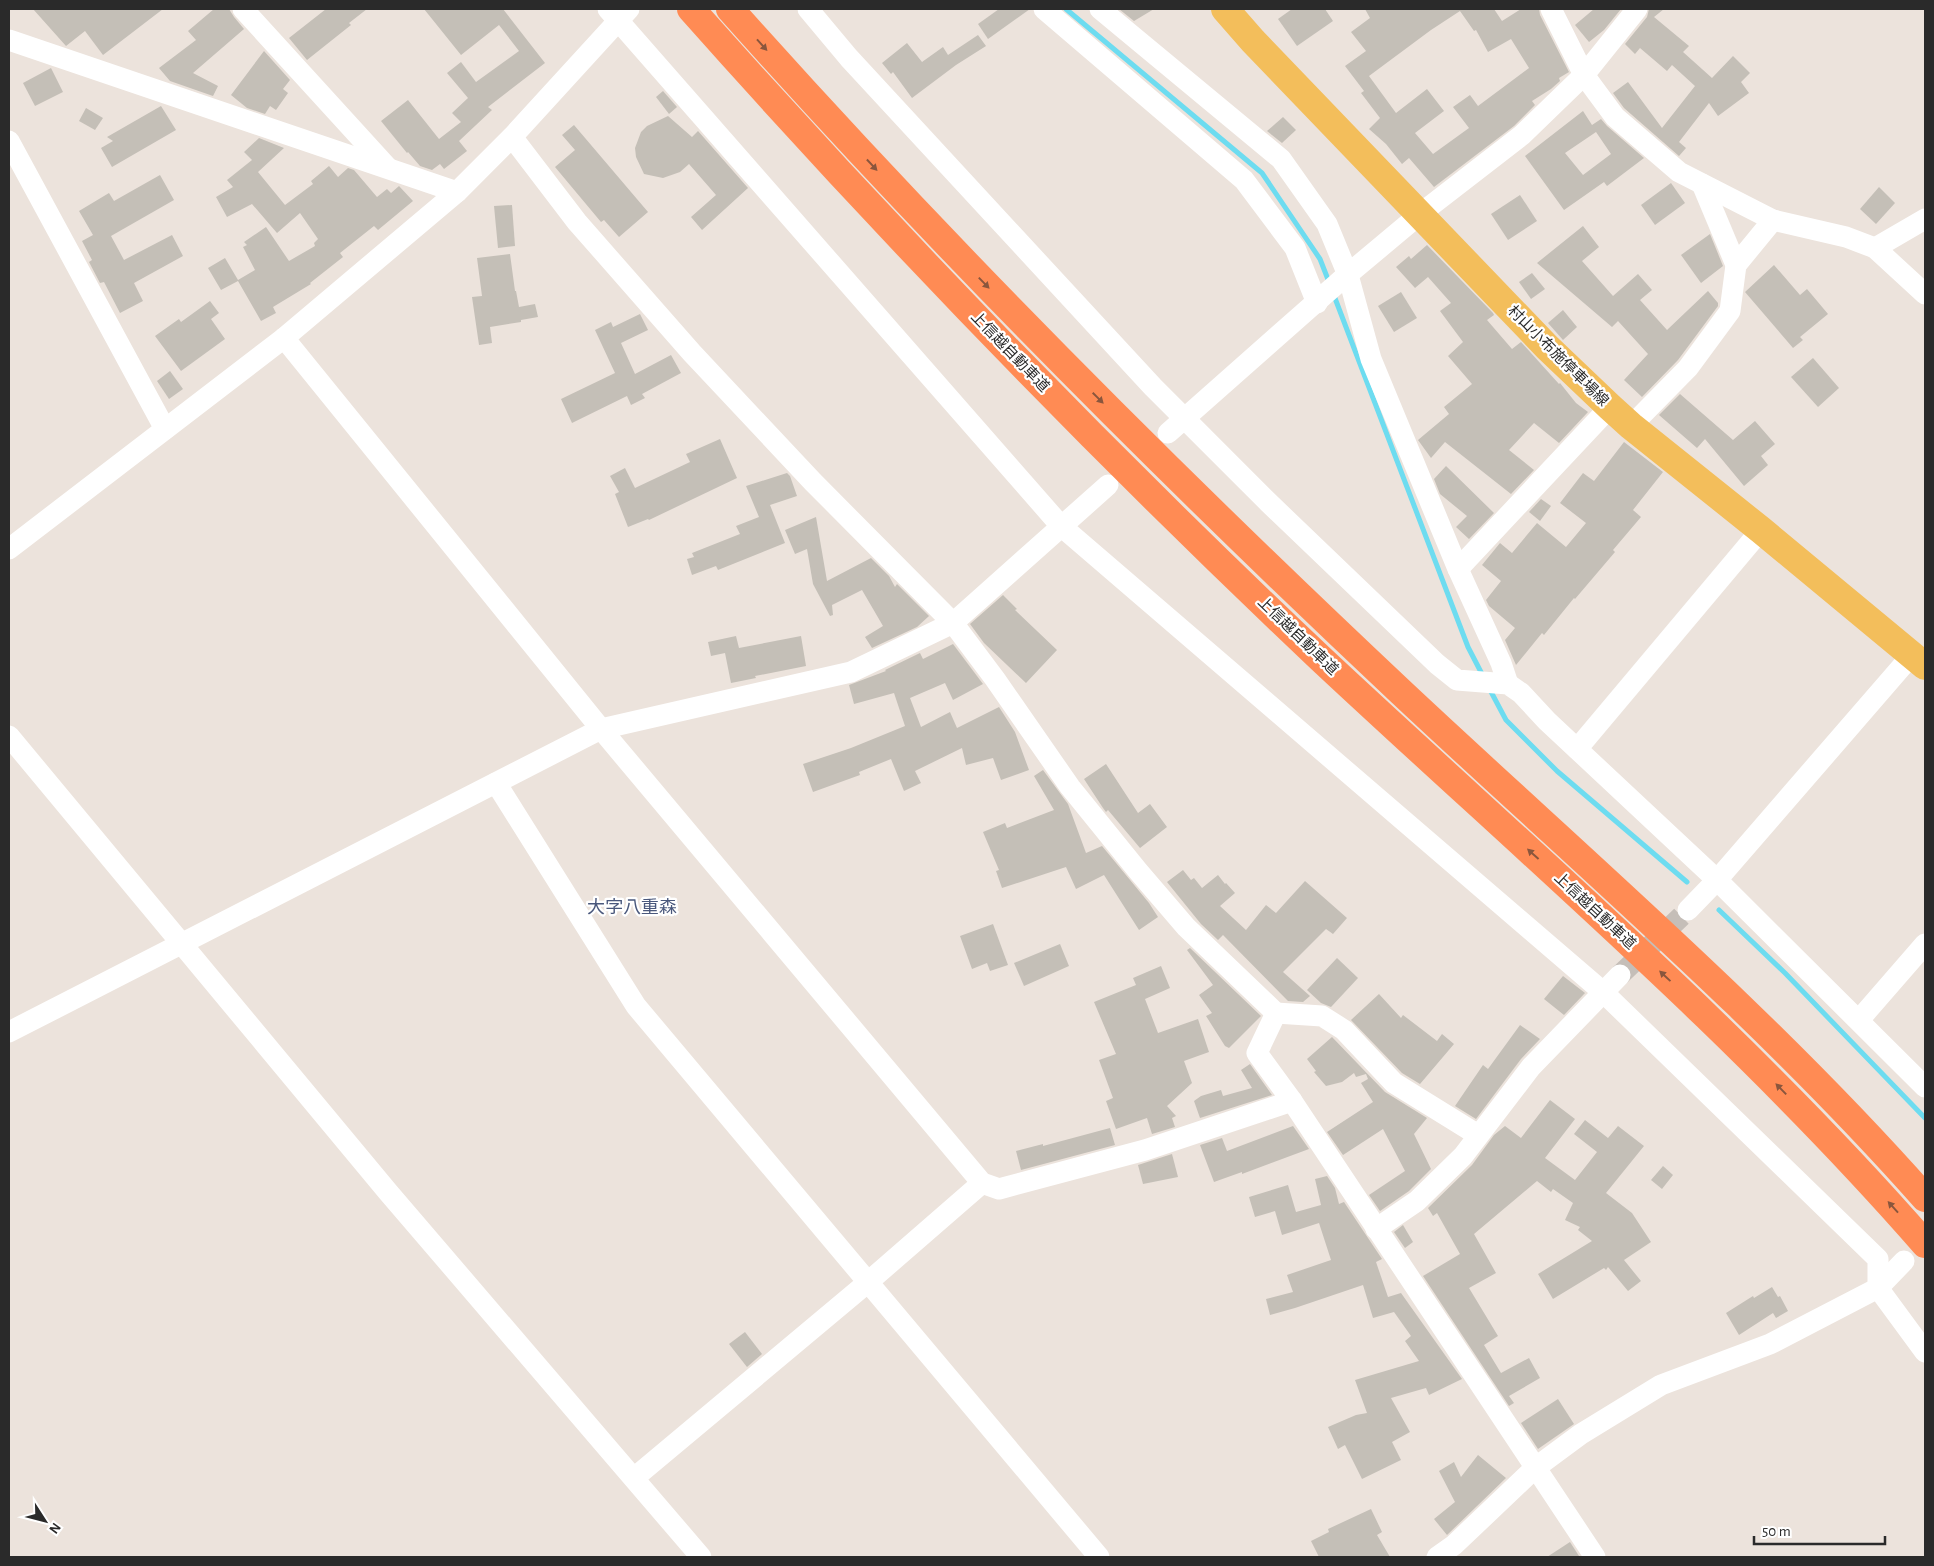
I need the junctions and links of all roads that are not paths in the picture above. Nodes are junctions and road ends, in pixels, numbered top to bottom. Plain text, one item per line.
1 (243, 9) edge
2 (690, 9) edge
3 (730, 9) edge
4 (808, 9) edge
5 (1044, 9) edge
6 (1100, 9) edge
7 (1225, 9) edge
8 (1550, 9) edge
9 (1637, 9) edge
10 (618, 13) edge
11 (9, 40) edge
12 (1584, 75) junction
13 (512, 137) junction
14 (9, 141) edge
15 (390, 170) junction
16 (1702, 184) junction
17 (457, 192) junction
18 (1420, 214) junction
19 (1925, 219) edge
20 (1773, 220) junction
21 (1875, 248) junction
22 (1736, 265) junction
23 (1344, 278) junction
24 (1925, 294) edge
25 (1320, 301) junction
26 (284, 338) junction
27 (1610, 407) junction
28 (1186, 418) junction
29 (1631, 426) junction
30 (165, 429) junction
31 (1168, 433) dead end
32 (1108, 485) dead end
33 (1061, 526) junction
34 (1761, 530) junction
35 (9, 549) edge
36 (1458, 569) junction
37 (953, 623) junction
38 (1918, 661) edge
39 (1504, 684) junction
40 (601, 729) junction
41 (9, 736) edge
42 (1577, 749) junction
43 (496, 782) junction
44 (1717, 880) junction
45 (1688, 910) tunnel mouth
46 (182, 943) junction
47 (1925, 944) edge
48 (1620, 975) tunnel mouth
49 (1603, 992) junction
50 (1276, 1013) junction
51 (1859, 1020) junction
52 (9, 1032) edge
53 (1925, 1088) edge
54 (1292, 1101) junction
55 (1478, 1135) junction
56 (982, 1183) junction
57 (1925, 1198) edge
58 (1376, 1229) junction
59 (1925, 1244) edge
60 (1904, 1261) dead end
61 (867, 1283) junction
62 (1878, 1288) junction
63 (1925, 1352) edge
64 (1534, 1468) junction
65 (634, 1478) junction
66 (701, 1557) edge
67 (1099, 1557) edge
68 (1437, 1557) edge
69 (1595, 1557) edge

1 - 15 street
59 -> 2 highway, 上信越自動車道
3 -> 57 highway, 上信越自動車道
4 - 28 street
5 - 25 street
6 - 23 street
7 - 18 main road, 村山小布施停車場線
8 - 12 street
9 - 12 street
10 - 13 street
10 - 33 street
11 - 15 street
12 - 16 street
12 - 18 street
13 - 17 street
13 - 37 street
14 - 30 street
15 - 17 street
16 - 20 street
16 - 22 street
17 - 26 street
18 - 23 street
18 - 27 main road, 村山小布施停車場線
19 - 21 street
20 - 21 street
20 - 22 street
21 - 24 street
22 - 29 street
23 - 25 street
23 - 36 street
25 - 28 street
26 - 30 street
26 - 40 street
27 - 29 main road, 村山小布施停車場線
27 - 36 street
28 - 31 street
28 - 39 street
29 - 34 main road, 村山小布施停車場線
30 - 35 street
32 - 33 street
33 - 37 street
33 - 49 street
34 - 38 main road, 村山小布施停車場線
34 - 42 street
36 - 39 street
37 - 40 street
37 - 50 street
38 - 44 street
39 - 42 street
40 - 43 street
40 - 56 street
41 - 46 street
42 - 44 street
43 - 46 street
43 - 61 street
44 - 45 street
44 - 51 street
46 - 52 street
46 - 65 street
47 - 51 street
48 - 49 street
49 - 55 street
49 - 62 street
50 - 54 street
50 - 55 street
51 - 53 street
54 - 56 street
54 - 58 street
55 - 58 street
56 - 61 street
58 - 64 street
60 - 62 street
61 - 65 street
61 - 67 street
62 - 63 street
62 - 64 street
64 - 68 street
64 - 69 street
65 - 66 street

